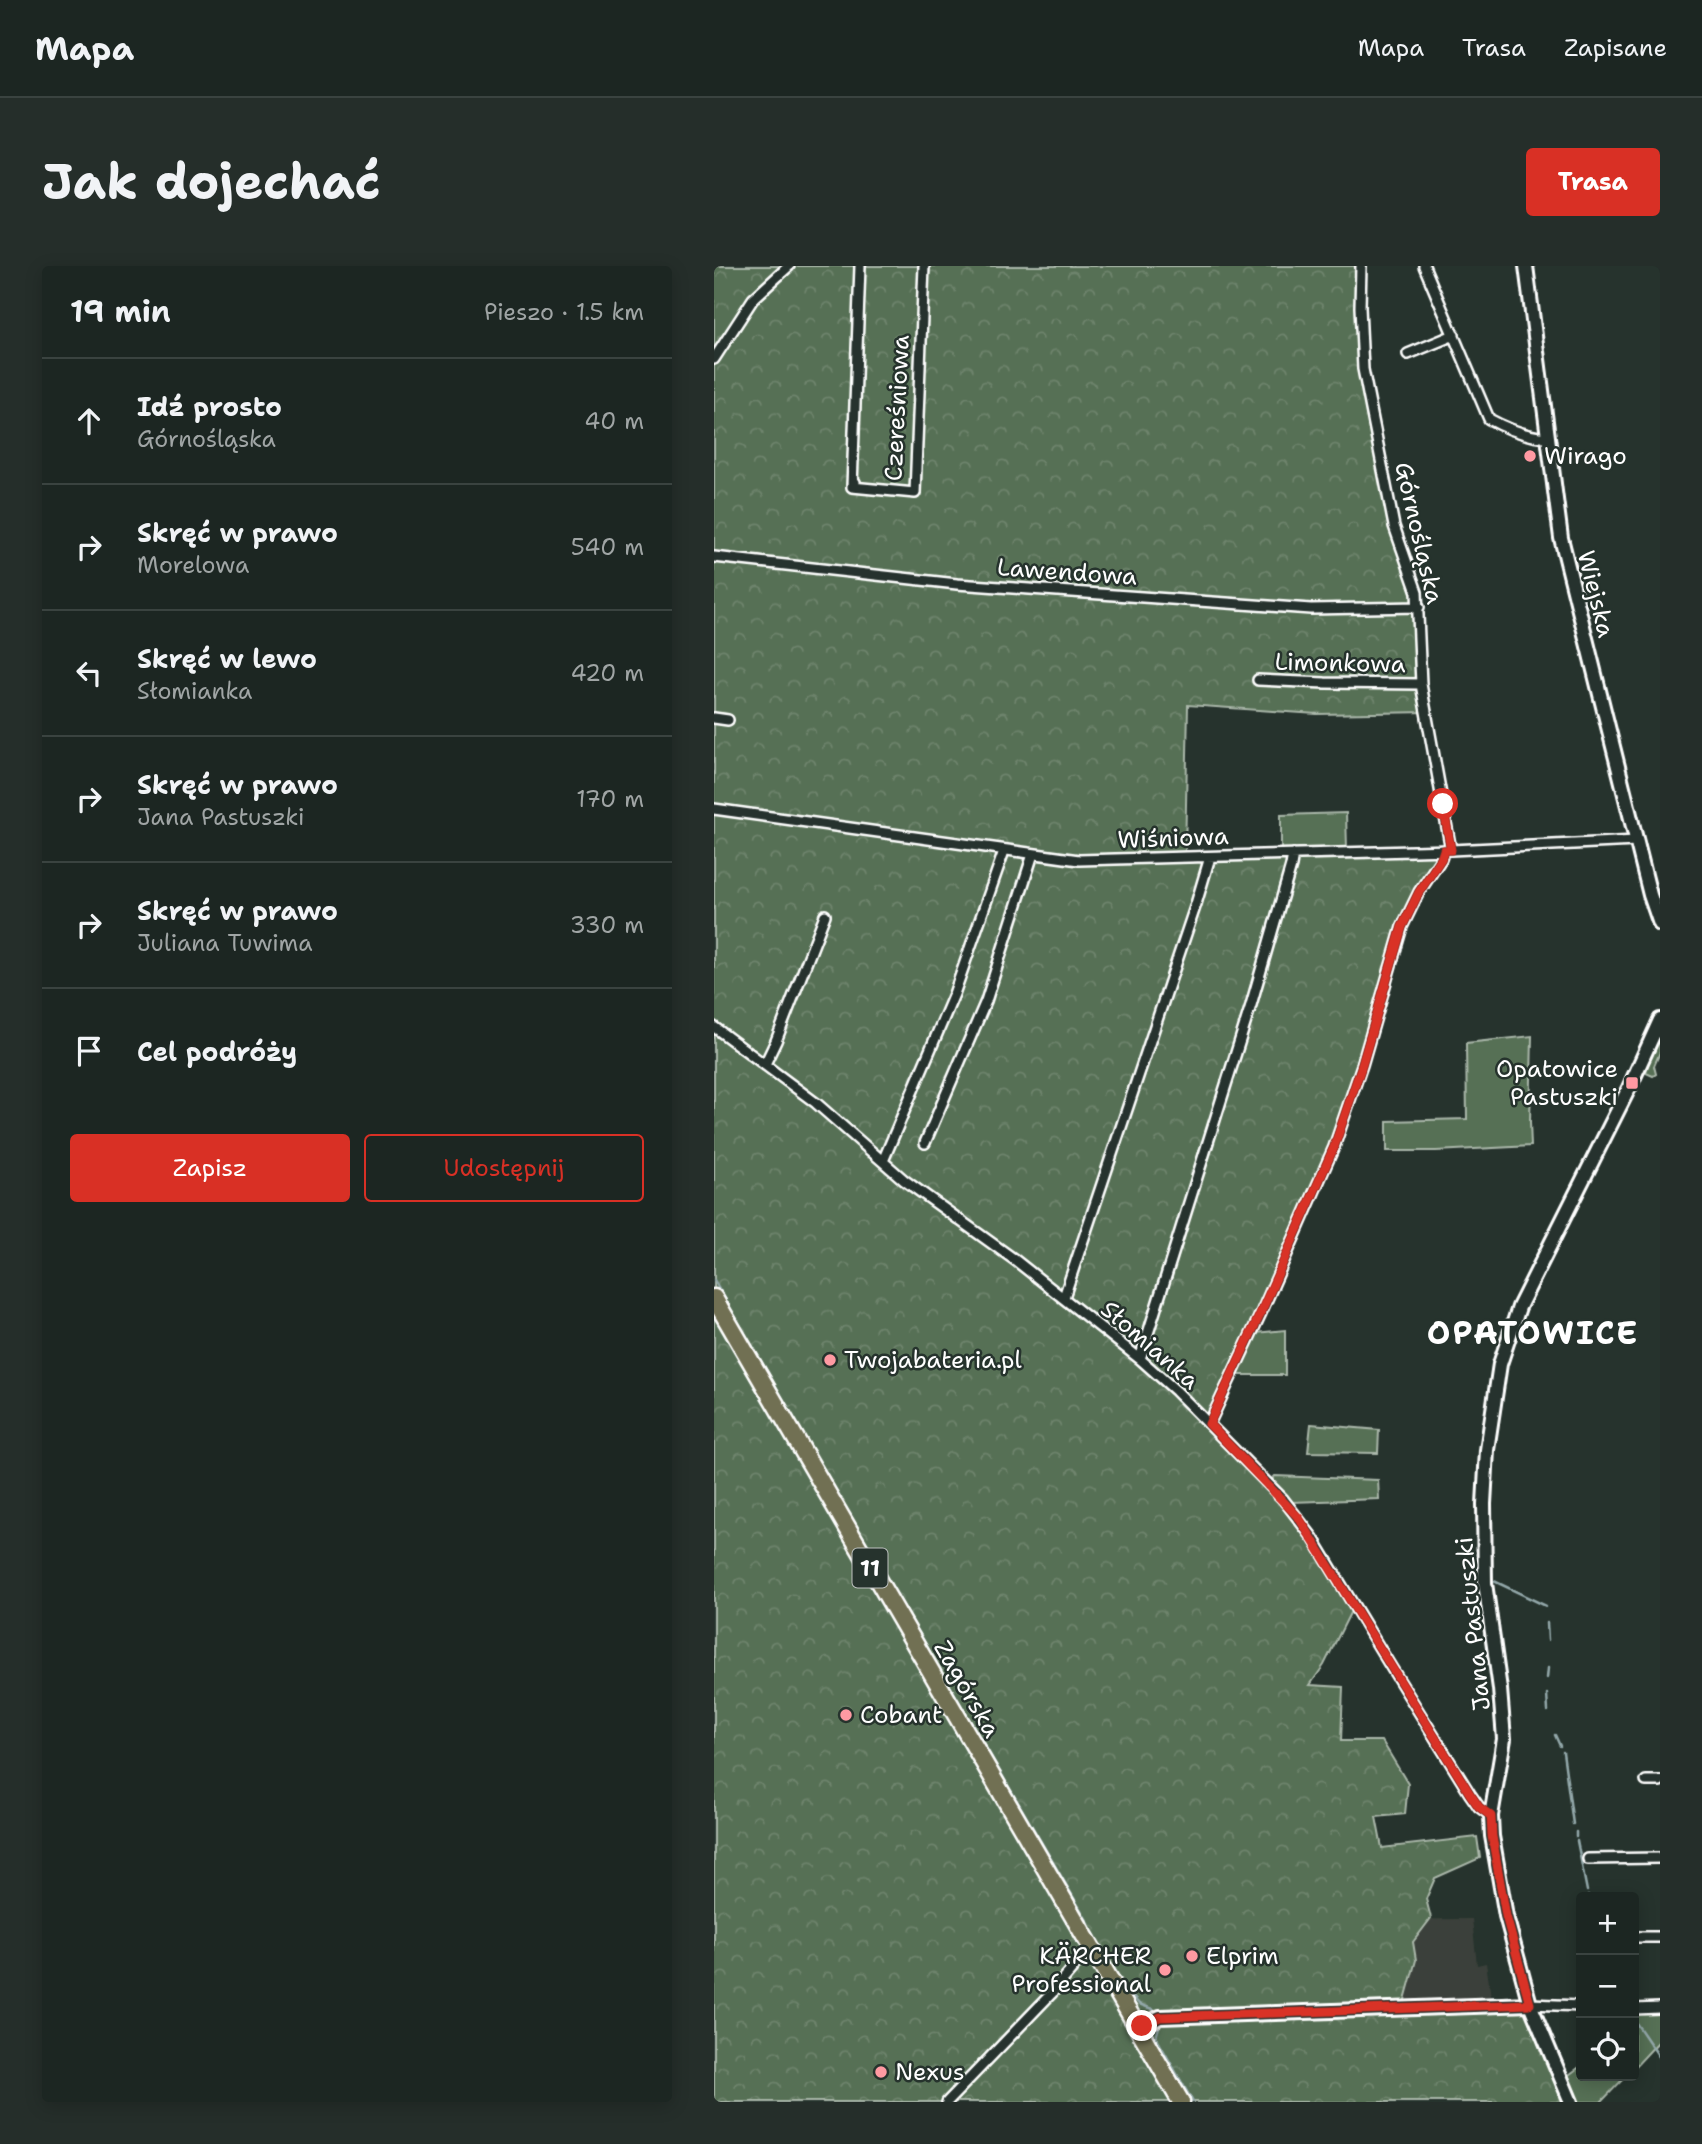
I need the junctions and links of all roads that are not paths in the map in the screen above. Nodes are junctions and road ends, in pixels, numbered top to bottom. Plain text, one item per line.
1 (789, 266) edge
2 (860, 266) edge
3 (924, 266) edge
4 (1361, 266) edge
5 (1424, 266) edge
6 (1526, 266) edge
7 (1454, 335) junction
8 (1408, 354) dead end
9 (714, 359) edge
10 (1547, 438) junction
11 (714, 557) edge
12 (1419, 607) junction
13 (1258, 680) dead end
14 (1421, 684) junction
15 (714, 718) edge
16 (728, 720) dead end
17 (714, 809) edge
18 (1637, 841) junction
19 (1004, 850) junction
20 (1447, 850) junction
21 (1033, 854) junction
22 (1293, 854) junction
23 (1210, 857) junction
24 (825, 915) dead end
25 (1660, 924) edge
26 (1660, 1020) edge
27 (714, 1027) edge
28 (765, 1064) junction
29 (925, 1143) dead end
30 (883, 1161) junction
31 (1064, 1297) junction
32 (714, 1298) edge
33 (1140, 1359) junction
34 (1209, 1424) junction
35 (1646, 1781) dead end
36 (1660, 1781) edge
37 (1491, 1816) junction
38 (1660, 1858) edge
39 (1588, 1859) dead end
40 (1639, 1937) edge
41 (1660, 1937) edge
42 (1092, 1950) junction
43 (1530, 2004) junction
44 (1576, 2006) edge
45 (1660, 2008) edge
46 (1639, 2010) edge
47 (1139, 2028) junction
48 (947, 2102) edge
49 (1181, 2102) edge
50 (1571, 2102) edge

1 - 9 street
2 - 3 street, Czereśniowa
4 - 12 street, Górnośląska
5 - 7 street
6 - 10 street, Wiejska
7 - 8 street
7 - 10 street
10 - 18 street, Wiejska
11 - 12 street, Lawendowa
12 - 14 street, Górnośląska
13 - 14 street, Limonkowa
14 - 20 street, Górnośląska
15 - 16 street
17 - 19 street, Wiśniowa
18 - 20 street, Wiśniowa
18 - 25 street, Wiejska
19 - 21 street, Wiśniowa
19 - 30 street
20 - 22 street, Wiśniowa
20 - 34 street
21 - 23 street, Wiśniowa
21 - 29 street
22 - 23 street, Wiśniowa
22 - 33 street
23 - 31 street
24 - 28 street
26 - 37 street, Jana Pastuszki
27 - 28 street, Słomianka
28 - 30 street, Słomianka
30 - 31 street, Słomianka
31 - 33 street, Słomianka
32 - 42 highway, Zagórska / 11
33 - 34 street, Słomianka
34 - 37 street, Słomianka
35 - 36 street
37 - 43 street, Jana Pastuszki
38 - 39 street
40 - 41 street
42 - 47 highway, Zagórska / 11
42 - 48 street
43 - 44 street
43 - 47 street
43 - 50 street, Jana Pastuszki
45 - 46 street
47 - 49 highway, Zagórska

